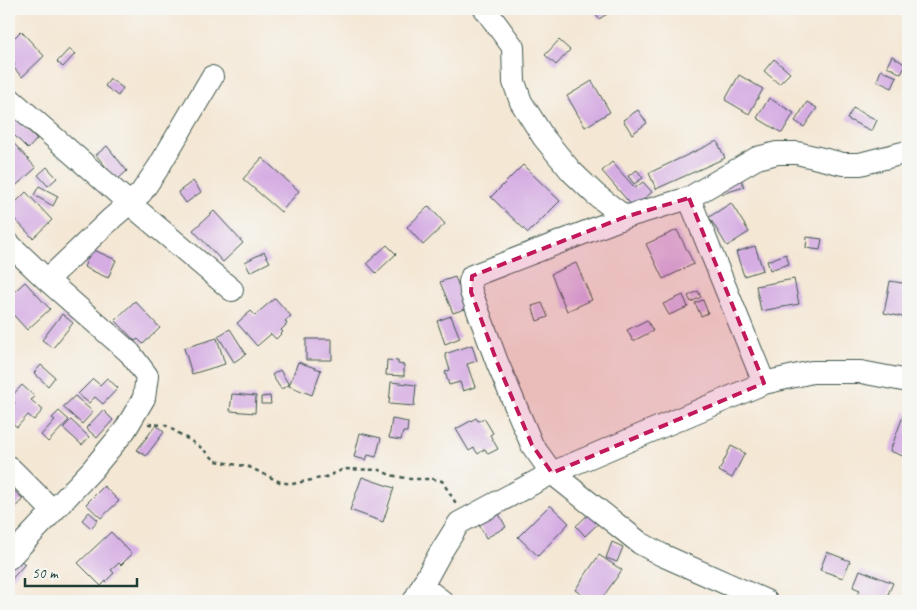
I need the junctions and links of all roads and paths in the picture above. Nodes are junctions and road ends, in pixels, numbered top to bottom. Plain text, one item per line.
1 (485, 9) edge
2 (212, 77) dead end
3 (9, 98) edge
4 (907, 149) edge
5 (689, 198) junction
6 (129, 203) junction
7 (625, 217) junction
8 (9, 244) edge
9 (47, 280) junction
10 (232, 290) dead end
11 (908, 381) edge
12 (764, 383) junction
13 (125, 430) junction
14 (9, 467) edge
15 (552, 473) junction
16 (53, 511) junction
17 (459, 523) junction
18 (9, 558) edge
19 (418, 593) edge
20 (442, 601) edge
21 (766, 601) edge

1 - 7 street
2 - 6 street
3 - 6 street
4 - 5 street
5 - 7 street
5 - 12 street
6 - 9 street
6 - 10 street
7 - 15 street
8 - 9 street
9 - 13 street
11 - 12 street
12 - 15 street
13 - 16 street
13 - 17 path
14 - 16 street
15 - 17 street
15 - 21 street
16 - 18 street
17 - 19 street
19 - 20 street

